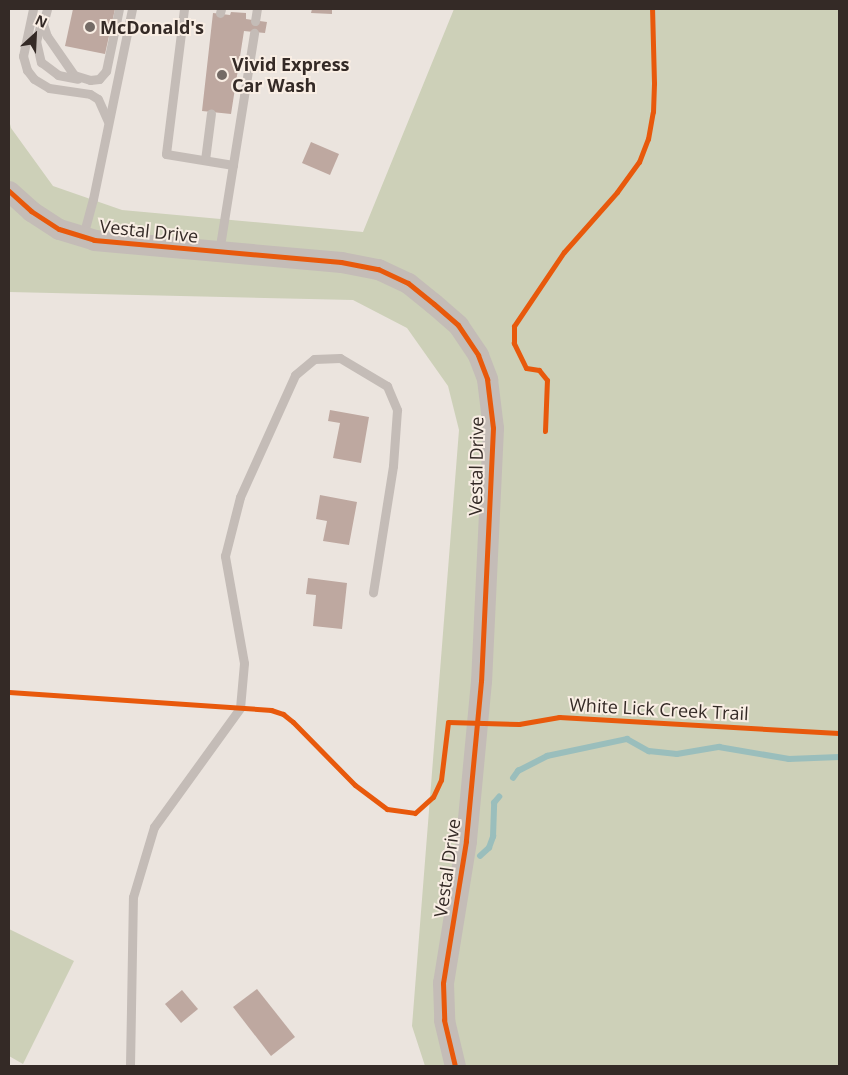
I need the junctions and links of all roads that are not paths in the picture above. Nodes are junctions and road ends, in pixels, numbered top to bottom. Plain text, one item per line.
1 (33, 9) edge
2 (46, 9) edge
3 (119, 9) edge
4 (132, 9) edge
5 (184, 9) edge
6 (257, 9) edge
7 (255, 21) dead end
8 (254, 33) dead end
9 (84, 79) junction
10 (211, 113) dead end
11 (108, 122) junction
12 (205, 160) junction
13 (233, 166) junction
14 (9, 192) edge
15 (83, 236) junction
16 (219, 252) junction
17 (373, 592) dead end
18 (130, 1066) edge
19 (455, 1066) edge

1 - 11 lane
2 - 9 lane
2 - 9 lane
3 - 9 lane
4 - 11 lane
5 - 12 lane
6 - 7 lane
8 - 13 lane
10 - 12 lane
11 - 15 lane
12 - 13 lane
13 - 16 lane
14 - 15 street, Vestal Drive
15 - 16 street, Vestal Drive
16 - 19 street, Vestal Drive
17 - 18 lane

